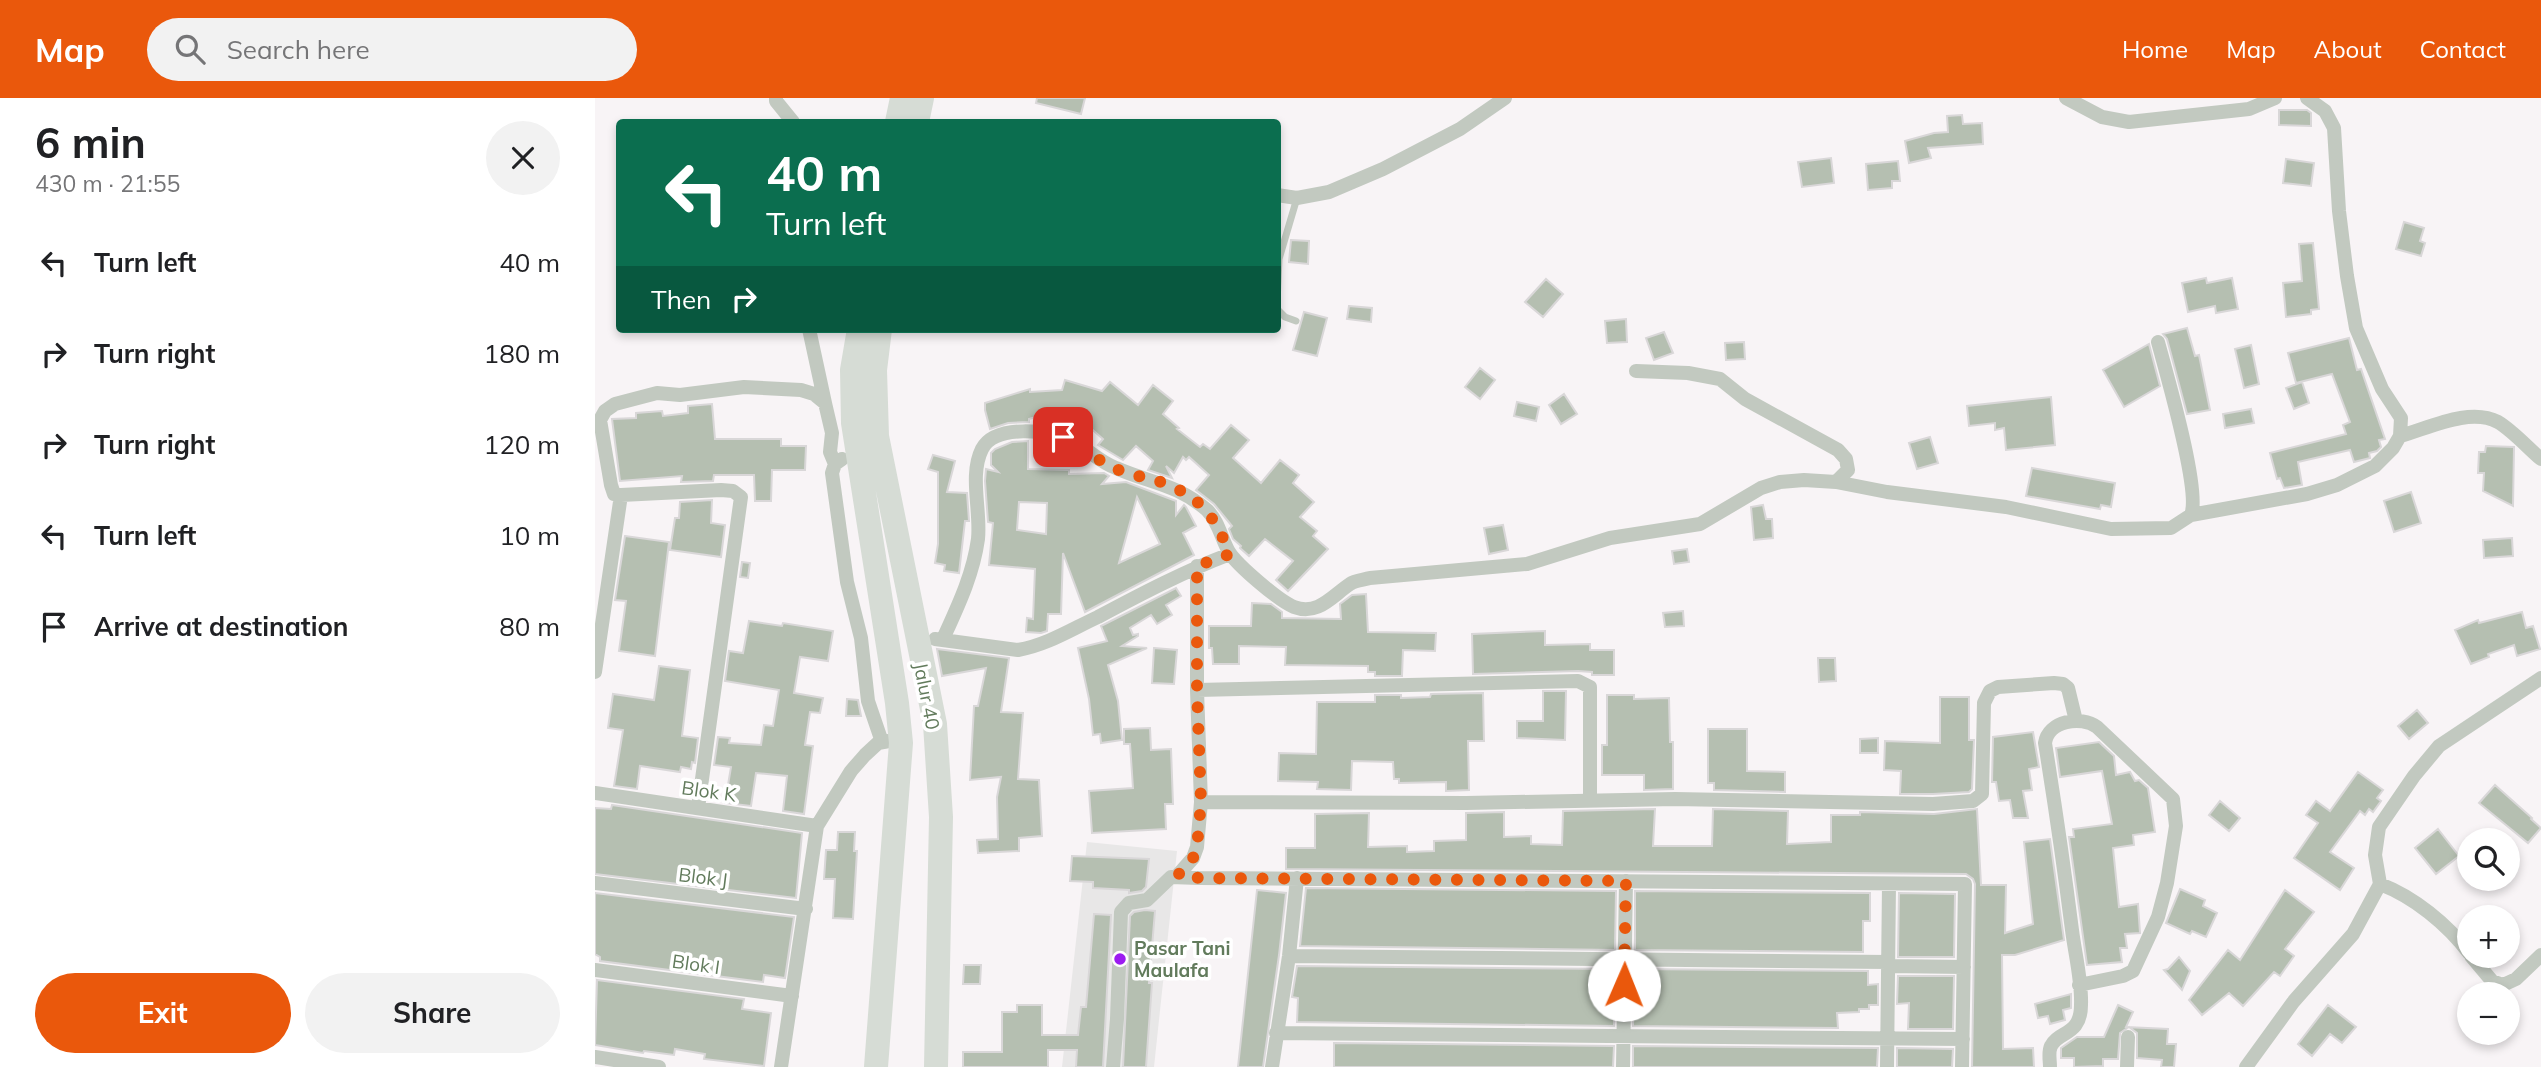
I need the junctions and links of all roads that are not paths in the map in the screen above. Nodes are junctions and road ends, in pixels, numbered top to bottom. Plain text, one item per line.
1 (776, 98) edge
2 (902, 98) edge
3 (922, 98) edge
4 (1505, 98) edge
5 (2066, 98) edge
6 (2275, 98) edge
7 (2307, 98) edge
8 (791, 119) edge
9 (898, 119) edge
10 (918, 119) edge
11 (1281, 196) edge
12 (1297, 198) junction
13 (1281, 252) edge
14 (1281, 313) edge
15 (1296, 321) dead end
16 (810, 333) edge
17 (858, 333) edge
18 (880, 333) edge
19 (2158, 342) dead end
20 (1636, 371) dead end
21 (825, 403) junction
22 (2400, 436) junction
23 (2541, 459) edge
24 (846, 460) junction
25 (1836, 482) junction
26 (621, 495) junction
27 (2191, 515) junction
28 (899, 543) junction
29 (1230, 554) junction
30 (872, 557) junction
31 (1197, 566) junction
32 (916, 639) junction
33 (943, 639) junction
34 (595, 672) edge
35 (2541, 678) edge
36 (1197, 690) junction
37 (2076, 721) junction
38 (891, 741) junction
39 (595, 793) edge
40 (1590, 801) junction
41 (1201, 802) junction
42 (698, 808) junction
43 (817, 826) junction
44 (1178, 875) junction
45 (1297, 878) junction
46 (1626, 881) junction
47 (595, 883) edge
48 (1889, 884) junction
49 (2380, 884) junction
50 (806, 909) junction
51 (2457, 937) edge
52 (2541, 955) edge
53 (1289, 957) junction
54 (1625, 959) junction
55 (1888, 964) junction
56 (1964, 967) junction
57 (2481, 968) edge
58 (595, 970) edge
59 (2079, 985) junction
60 (792, 996) junction
61 (1276, 1032) junction
62 (1623, 1035) junction
63 (2128, 1037) dead end
64 (1887, 1038) junction
65 (1963, 1039) junction
66 (595, 1057) edge
67 (659, 1067) edge
68 (781, 1067) edge
69 (876, 1067) edge
70 (936, 1067) edge
71 (1113, 1067) edge
72 (1272, 1067) edge
73 (1623, 1067) edge
74 (1887, 1067) edge
75 (1962, 1067) edge
76 (2050, 1067) edge
77 (2127, 1067) edge
78 (2246, 1067) edge

1 - 8 street
2 - 9 highway
3 - 10 highway
4 - 12 street
5 - 6 street
7 - 22 street
11 - 12 street
12 - 13 lane
14 - 15 lane
16 - 21 street
17 - 24 highway, Jalur 40
18 - 28 highway, Jalur 40
19 - 27 street
20 - 25 street
21 - 24 street
21 - 26 street
22 - 23 street
22 - 27 street
24 - 30 highway, Jalur 40
24 - 38 street
25 - 27 street
25 - 29 street
26 - 34 street
26 - 42 street
28 - 30 highway
28 - 32 highway, Jalur 40
29 - 31 street
29 - 33 street
30 - 38 highway, Jalur 40
31 - 33 street
31 - 36 street
32 - 33 street
32 - 70 highway, Jalur 40
35 - 49 street
36 - 40 street
36 - 41 street
37 - 40 street
37 - 59 street
37 - 59 street
38 - 43 street
38 - 69 highway, Jalur 40
39 - 42 street, Blok K
40 - 41 street
41 - 44 street
42 - 43 street, Blok K
43 - 50 street
44 - 45 street
44 - 71 street
45 - 46 street
45 - 53 street
46 - 48 street
46 - 54 street
47 - 50 street, Blok J
48 - 55 street
48 - 56 street
49 - 51 street
49 - 78 street
50 - 60 street
52 - 57 street
53 - 54 street
53 - 61 street
54 - 55 street
54 - 62 street
55 - 56 street
55 - 64 street
56 - 65 street
58 - 60 street, Blok I
59 - 76 street
60 - 68 street
61 - 62 street
61 - 72 street
62 - 64 street
62 - 73 street
63 - 77 street
64 - 65 street
64 - 74 street
65 - 75 street
66 - 67 street

